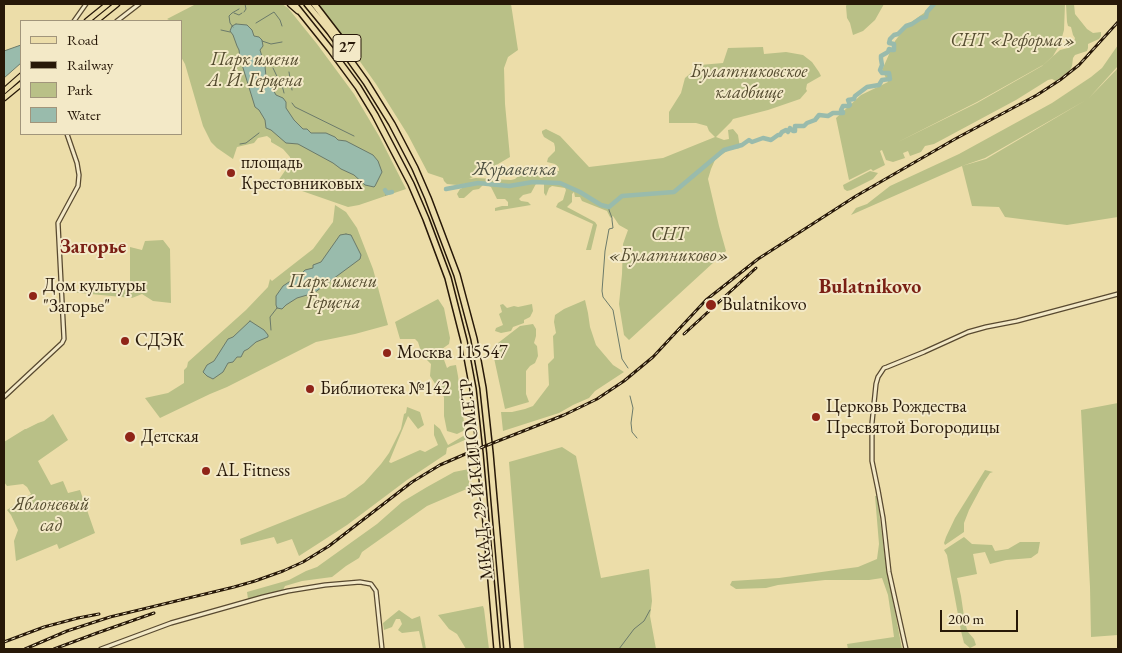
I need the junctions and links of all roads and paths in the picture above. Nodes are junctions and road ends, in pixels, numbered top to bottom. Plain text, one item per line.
1 (86, 4) edge
2 (108, 4) edge
3 (117, 4) edge
4 (139, 4) edge
5 (290, 4) edge
6 (294, 4) edge
7 (307, 4) edge
8 (314, 4) edge
9 (75, 20) edge
10 (88, 20) edge
11 (97, 20) edge
12 (118, 20) edge
13 (312, 26) junction
14 (20, 77) edge
15 (20, 85) edge
16 (4, 91) edge
17 (375, 96) junction
18 (4, 98) edge
19 (67, 135) edge
20 (1118, 294) edge
21 (4, 397) edge
22 (101, 649) edge
23 (382, 649) edge
24 (497, 649) edge
25 (507, 649) edge
26 (906, 649) edge

1 - 9 street
2 - 10 main road
3 - 11 main road
4 - 12 street
5 - 13 main road
6 - 13 highway, МКАД, 29-Й КИЛОМЕТР
7 - 17 highway
8 - 17 highway, 27
13 - 24 highway, МКАД, 29-Й КИЛОМЕТР
14 - 16 main road
15 - 18 main road
17 - 25 highway, МКАД, 29-Й КИЛОМЕТР
19 - 21 street
20 - 26 street
22 - 23 street

